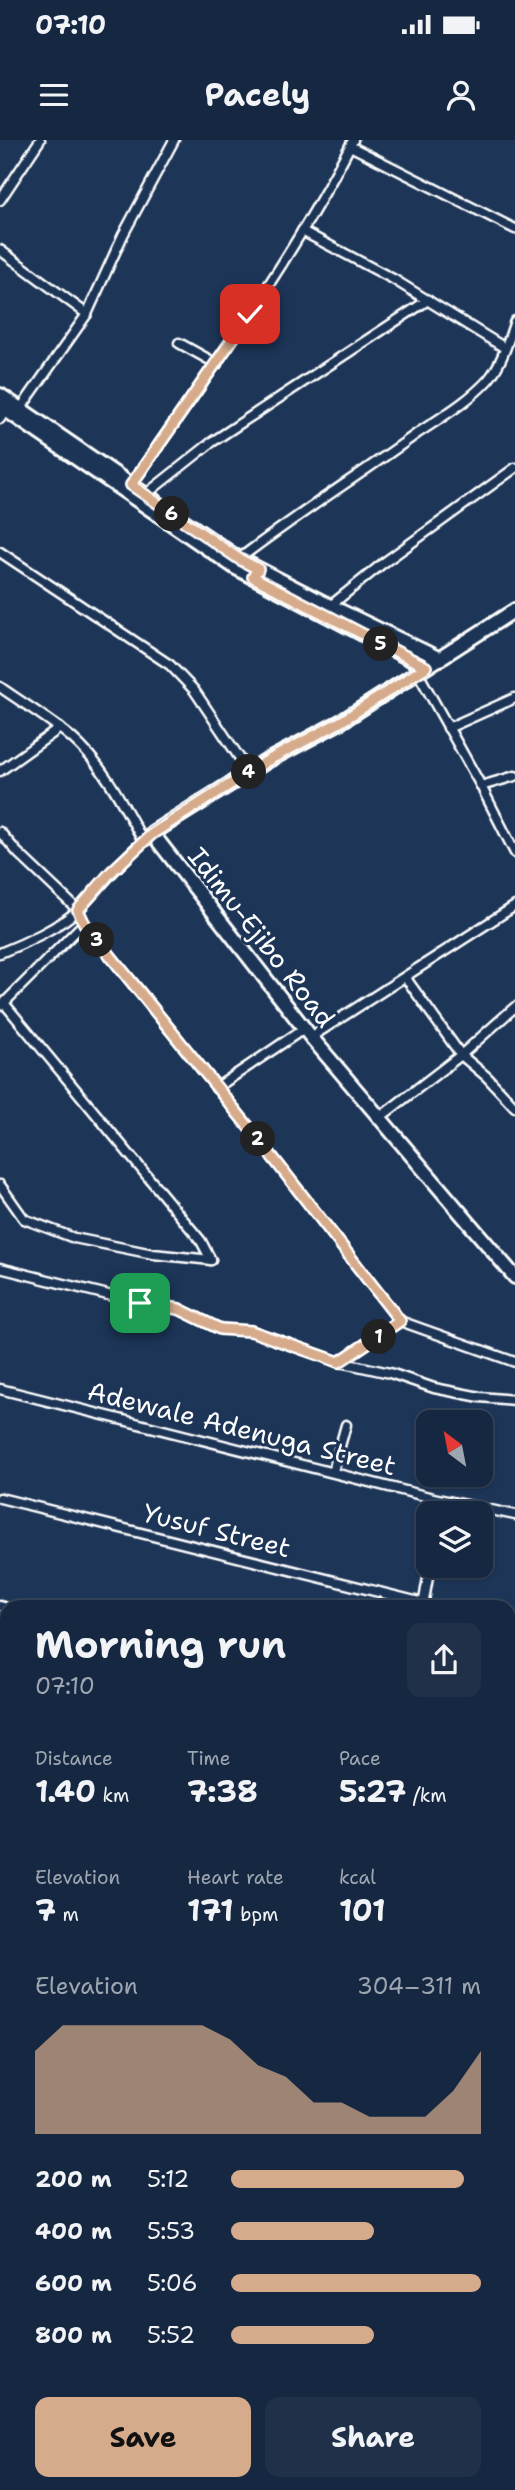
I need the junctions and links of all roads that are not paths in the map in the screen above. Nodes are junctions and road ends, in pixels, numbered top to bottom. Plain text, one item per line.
1 (40, 140) edge
2 (174, 140) edge
3 (351, 143) edge
4 (0, 200) edge
5 (515, 229) edge
6 (302, 231) junction
7 (0, 250) edge
8 (428, 300) junction
9 (87, 313) junction
10 (515, 321) edge
11 (179, 343) dead end
12 (505, 348) junction
13 (216, 364) junction
14 (0, 395) edge
15 (21, 408) junction
16 (2, 412) edge
17 (515, 468) edge
18 (131, 485) junction
19 (145, 495) junction
20 (165, 515) junction
21 (0, 552) edge
22 (239, 559) junction
23 (255, 573) junction
24 (330, 606) junction
25 (515, 610) edge
26 (440, 659) junction
27 (422, 670) junction
28 (0, 687) edge
29 (515, 698) edge
30 (60, 728) junction
31 (448, 728) junction
32 (0, 771) edge
33 (249, 772) junction
34 (515, 776) edge
35 (481, 786) junction
36 (0, 832) edge
37 (148, 837) junction
38 (515, 853) edge
39 (515, 905) edge
40 (78, 910) junction
41 (84, 923) junction
42 (0, 953) edge
43 (405, 977) junction
44 (2, 1005) edge
45 (515, 1007) edge
46 (308, 1033) junction
47 (461, 1055) junction
48 (216, 1088) junction
49 (515, 1107) edge
50 (379, 1118) junction
51 (0, 1185) edge
52 (0, 1268) edge
53 (515, 1277) edge
54 (400, 1321) junction
55 (339, 1362) junction
56 (515, 1362) edge
57 (0, 1389) edge
58 (515, 1400) edge
59 (346, 1425) dead end
60 (333, 1471) junction
61 (0, 1498) edge
62 (433, 1498) junction
63 (433, 1501) edge
64 (515, 1516) edge
65 (428, 1578) edge
66 (403, 1600) edge
67 (424, 1600) edge

1 - 4 street
2 - 9 street
3 - 5 street
3 - 6 street
6 - 8 street
6 - 13 street
7 - 9 street
8 - 12 street
8 - 19 street
9 - 15 street
10 - 12 street
11 - 13 street
12 - 22 street
13 - 18 street
14 - 15 main road
15 - 18 main road
16 - 20 main road
17 - 24 street
18 - 19 main road
19 - 20 main road
20 - 22 main road
20 - 23 main road
21 - 33 street
22 - 23 main road
23 - 24 main road
23 - 27 main road
24 - 26 main road
25 - 26 main road, Idimu-Ejibo Road
26 - 27 main road, Idimu-Ejibo Road
27 - 31 street
27 - 33 main road, Idimu-Ejibo Road
28 - 30 street
29 - 31 street
30 - 32 street
30 - 37 street
31 - 35 street
33 - 37 main road, Idimu-Ejibo Road
34 - 35 street
35 - 38 street
36 - 40 street
37 - 40 street
37 - 46 main road, Idimu-Ejibo Road
39 - 43 street
40 - 41 street
40 - 42 street
41 - 44 street
41 - 48 street
43 - 46 street
43 - 47 street
44 - 51 street
45 - 47 street
46 - 48 street
46 - 50 main road, Idimu-Ejibo Road
47 - 49 street
47 - 50 street
48 - 54 street
50 - 53 main road, Idimu-Ejibo Road
52 - 55 street
54 - 55 street
54 - 56 street
55 - 58 street
57 - 60 street, Adewale Adenuga Street
59 - 60 street
60 - 62 street, Adewale Adenuga Street
61 - 66 street, Yusuf Street
62 - 63 street
62 - 64 street, Adewale Adenuga Street
65 - 67 street

